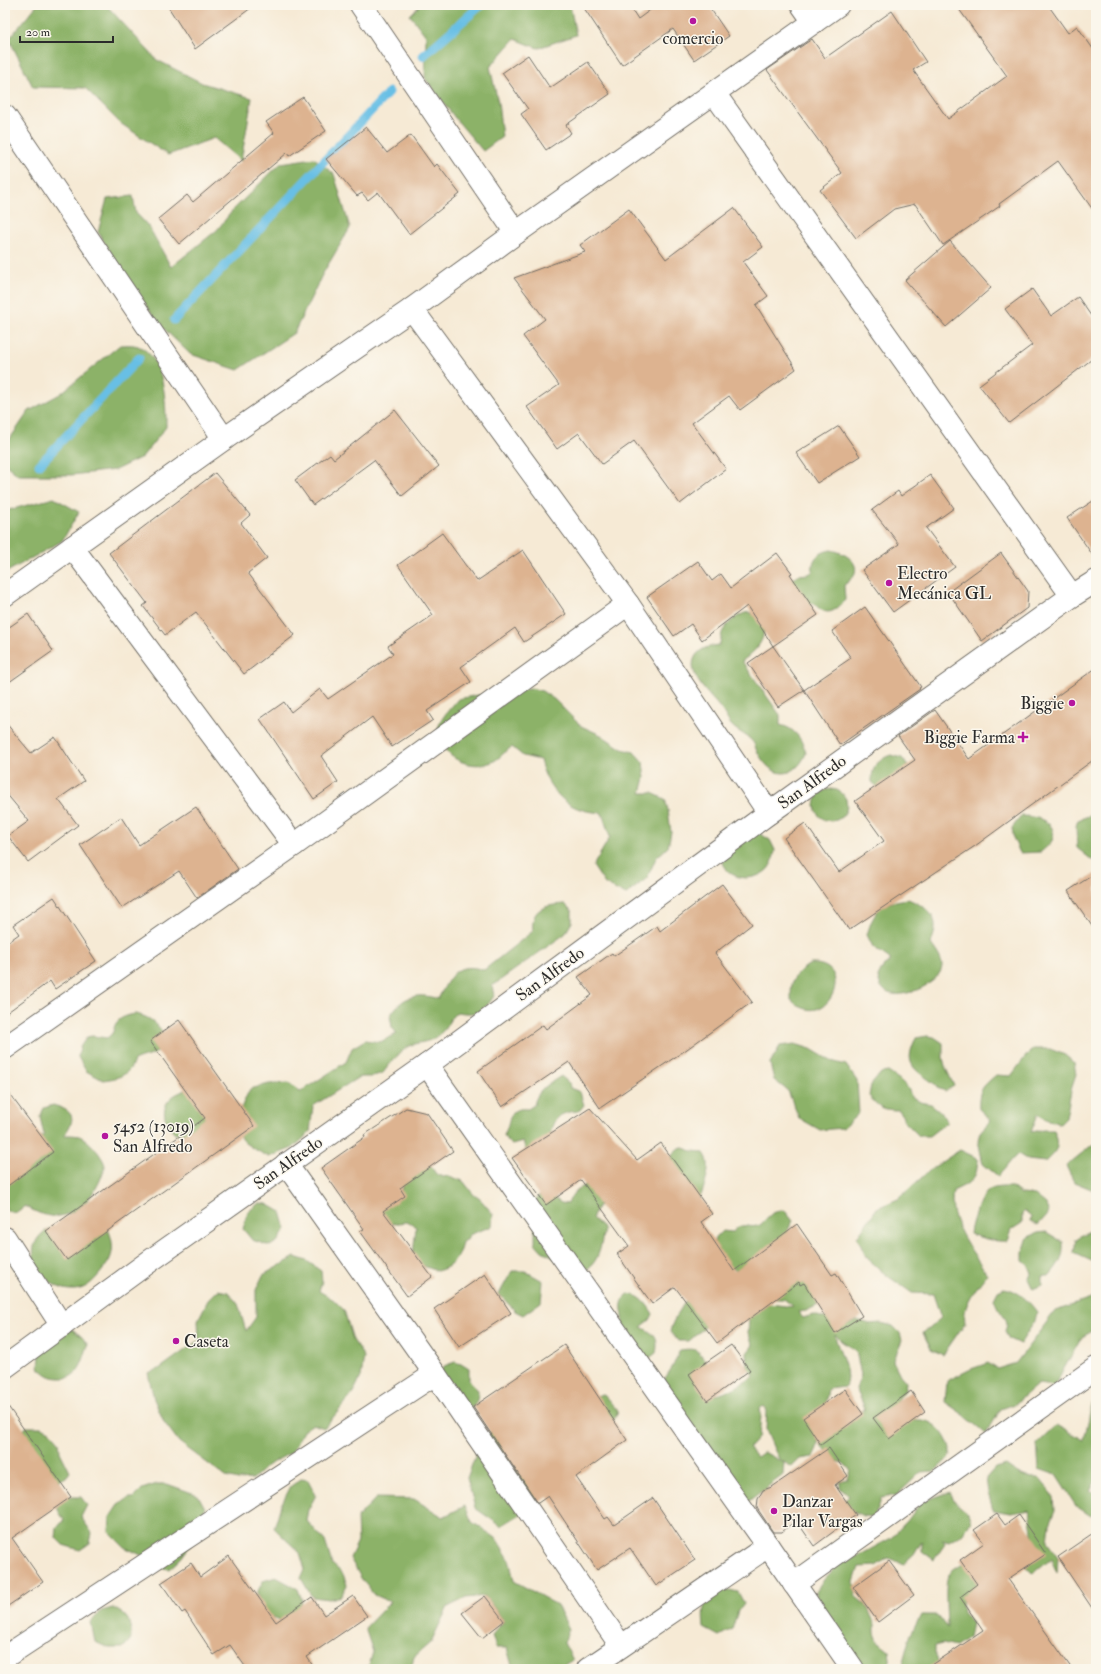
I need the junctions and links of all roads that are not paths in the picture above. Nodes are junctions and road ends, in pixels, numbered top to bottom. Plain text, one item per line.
1 (361, 5) edge
2 (838, 5) edge
3 (808, 13) edge
4 (714, 93) junction
5 (5, 116) edge
6 (516, 232) junction
7 (412, 309) junction
8 (224, 439) junction
9 (72, 547) junction
10 (1096, 582) edge
11 (5, 595) edge
12 (1072, 596) junction
13 (628, 604) junction
14 (769, 813) junction
15 (294, 845) junction
16 (5, 1048) edge
17 (427, 1064) junction
18 (286, 1164) junction
19 (5, 1238) edge
20 (62, 1326) junction
21 (5, 1367) edge
22 (1096, 1368) edge
23 (435, 1374) junction
24 (768, 1546) junction
25 (794, 1584) junction
26 (621, 1646) junction
27 (5, 1657) edge
28 (588, 1669) edge
29 (853, 1669) edge

1 - 6 street
2 - 3 street
3 - 4 street
4 - 6 street
4 - 12 street
5 - 8 street
6 - 7 street
7 - 8 street
7 - 13 street
8 - 9 street
9 - 11 street
9 - 15 street
10 - 12 street, San Alfredo
12 - 14 street, San Alfredo
13 - 14 street
13 - 15 street
14 - 17 street, San Alfredo
15 - 16 street
17 - 18 street, San Alfredo
17 - 24 street
18 - 20 street, San Alfredo
18 - 23 street
19 - 20 street
20 - 21 street, San Alfredo
22 - 25 street
23 - 26 street
23 - 27 street
24 - 25 street
24 - 26 street
25 - 29 street
26 - 28 street

